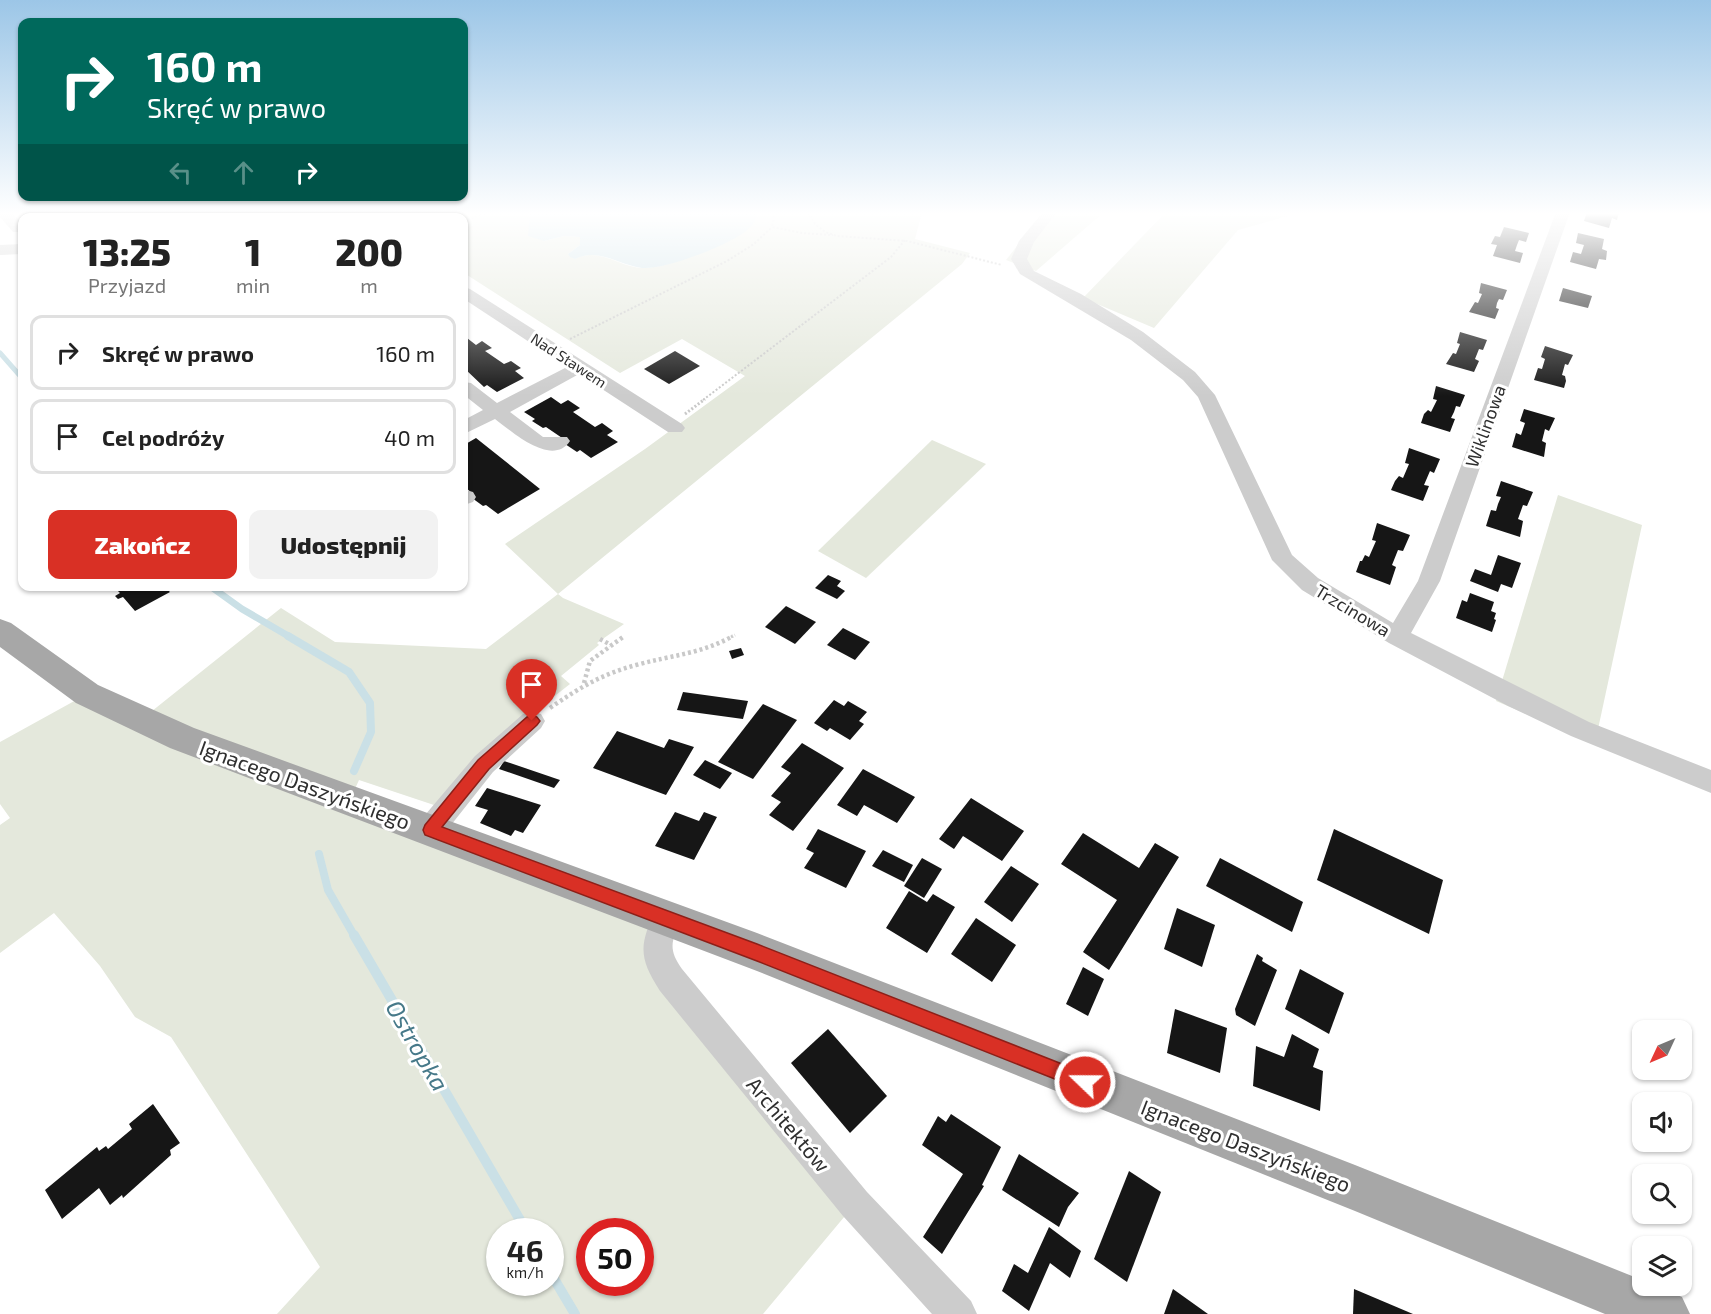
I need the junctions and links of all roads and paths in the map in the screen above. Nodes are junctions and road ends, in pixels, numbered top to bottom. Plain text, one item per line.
1 (702, 273) edge
2 (870, 273) edge
3 (1541, 273) edge
4 (1028, 274) edge
5 (468, 295) edge
6 (551, 348) junction
7 (580, 367) junction
8 (468, 390) edge
9 (497, 411) junction
10 (468, 426) edge
11 (672, 426) joint
12 (560, 441) dead end
13 (0, 631) edge
14 (735, 635) dead end
15 (623, 637) dead end
16 (1397, 637) junction
17 (600, 639) dead end
18 (611, 645) junction
19 (584, 684) junction
20 (532, 721) joint
21 (1711, 782) edge
22 (430, 830) junction
23 (667, 918) junction
24 (958, 1314) edge
25 (1665, 1314) edge

1 - 6 path
2 - 11 path
3 - 16 street, Wiklinowa
4 - 16 street, Trzcinowa
5 - 6 street, Nad Stawem
6 - 7 street, Nad Stawem
7 - 9 street
7 - 11 street, Nad Stawem
8 - 9 street
9 - 10 street
9 - 12 street
13 - 22 main road, Ignacego Daszyńskiego
14 - 19 path
15 - 18 path
16 - 21 street, Trzcinowa
17 - 18 path
18 - 19 path
19 - 20 path
20 - 22 street
22 - 23 main road, Ignacego Daszyńskiego
23 - 24 street, Architektów
23 - 25 main road, Ignacego Daszyńskiego

